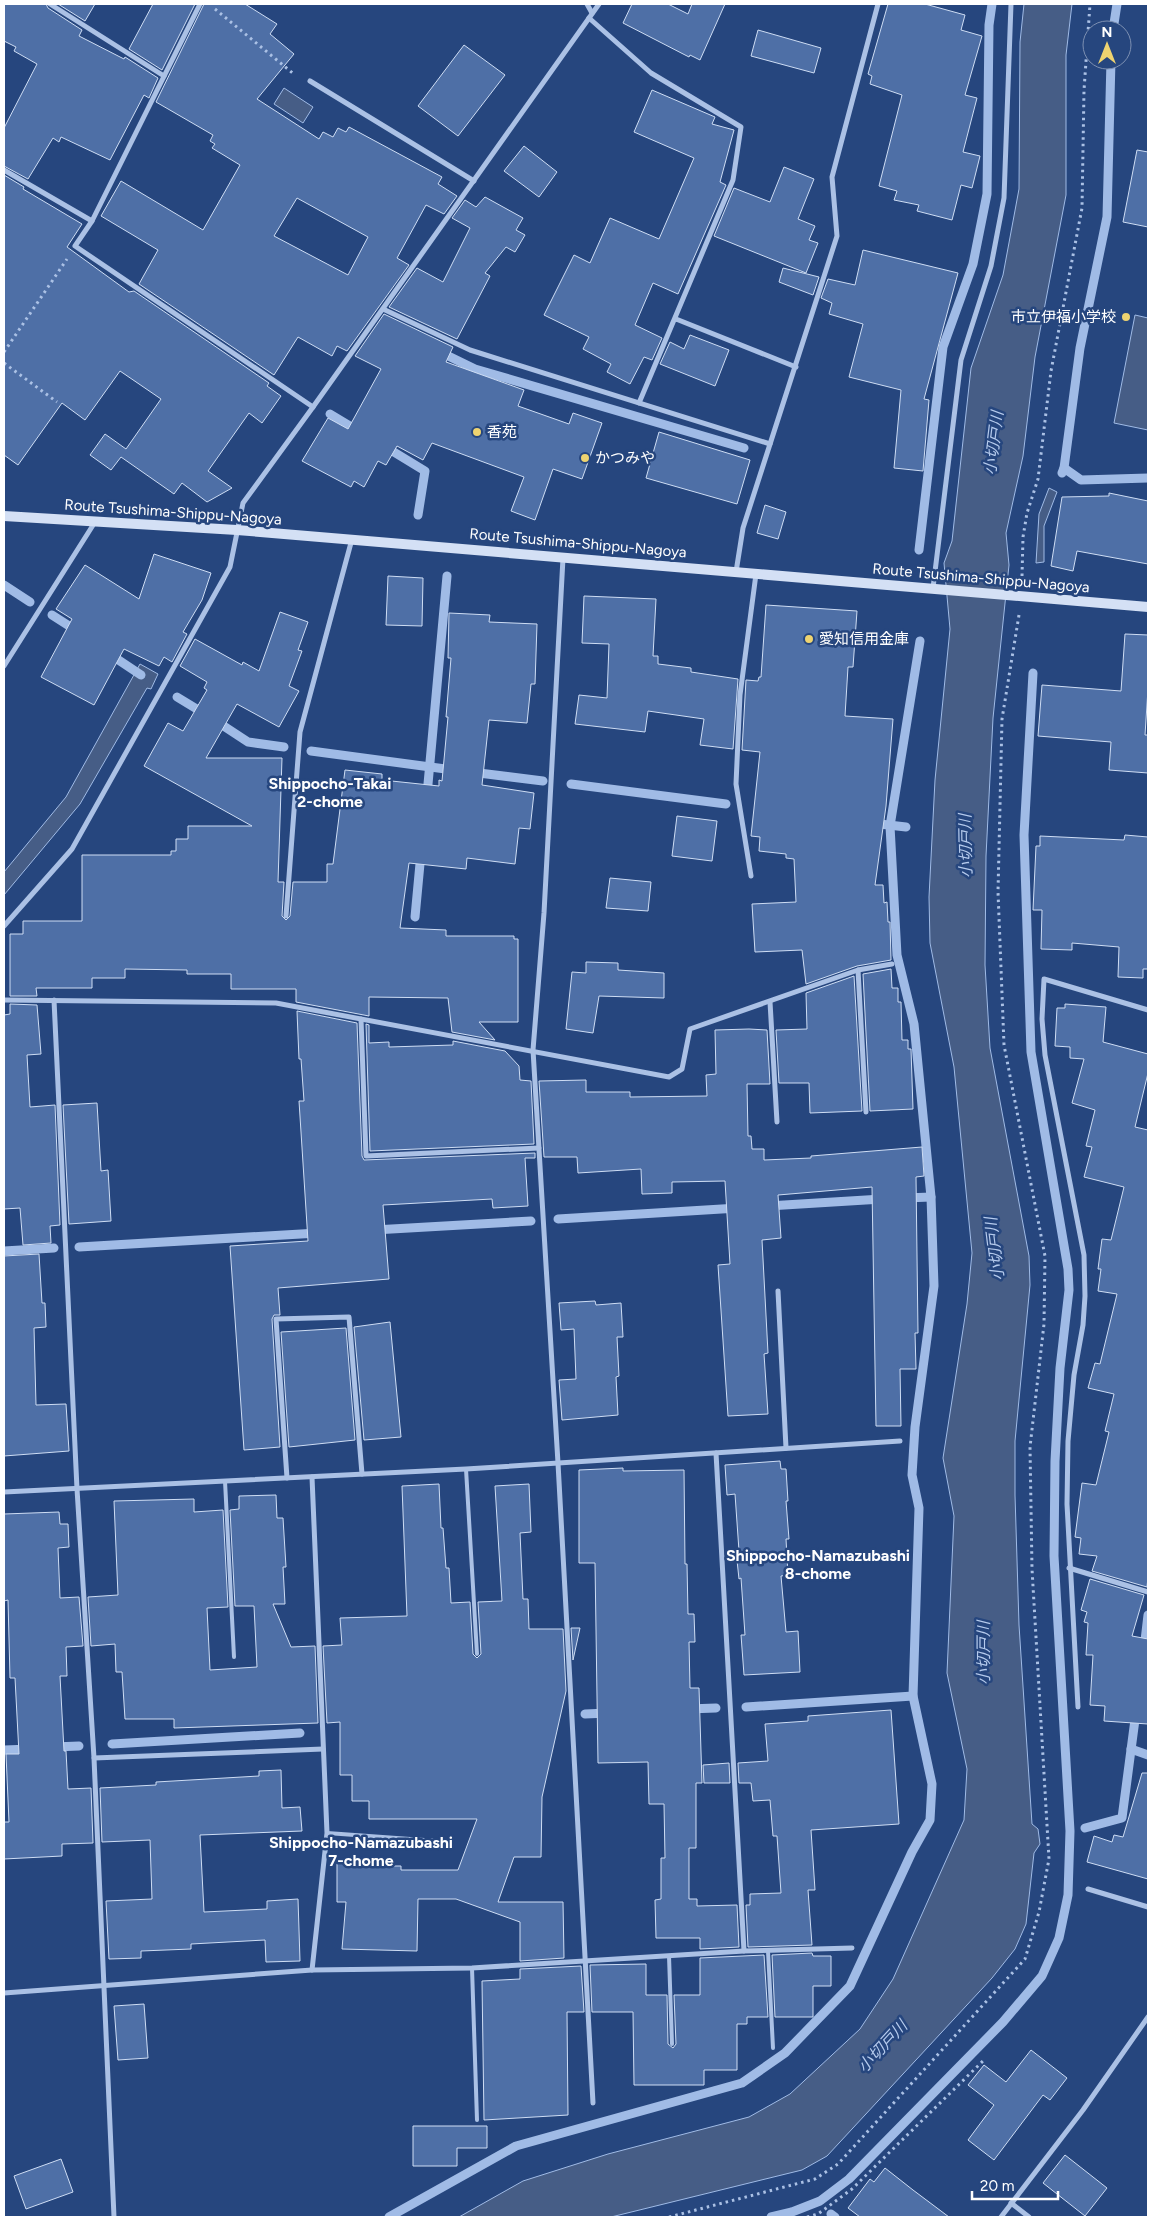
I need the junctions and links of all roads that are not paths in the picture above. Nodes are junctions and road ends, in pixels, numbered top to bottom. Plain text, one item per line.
1 (50, 4) edge
2 (200, 4) edge
3 (587, 4) edge
4 (599, 4) edge
5 (878, 4) edge
6 (1011, 4) edge
7 (591, 16) junction
8 (164, 76) junction
9 (310, 81) road end
10 (4, 170) edge
11 (474, 182) junction
12 (92, 221) junction
13 (383, 309) junction
14 (676, 319) junction
15 (796, 367) junction
16 (639, 403) junction
17 (314, 406) junction
18 (770, 444) junction
19 (4, 516) edge
20 (95, 522) junction
21 (237, 530) junction
22 (352, 540) junction
23 (563, 557) junction
24 (736, 572) junction
25 (756, 573) junction
26 (936, 588) junction
27 (1148, 607) edge
28 (4, 666) edge
29 (751, 876) dead end
30 (286, 916) dead end
31 (4, 926) edge
32 (892, 964) dead end
33 (858, 970) junction
34 (4, 1000) edge
35 (54, 1000) junction
36 (770, 1002) junction
37 (1148, 1010) edge
38 (361, 1019) junction
39 (533, 1050) junction
40 (866, 1112) dead end
41 (777, 1122) dead end
42 (539, 1148) junction
43 (778, 1291) dead end
44 (900, 1441) dead end
45 (786, 1448) junction
46 (716, 1453) junction
47 (558, 1463) junction
48 (466, 1469) junction
49 (362, 1474) junction
50 (312, 1477) junction
51 (288, 1478) junction
52 (225, 1481) junction
53 (77, 1489) junction
54 (4, 1492) edge
55 (1069, 1568) junction
56 (1148, 1592) edge
57 (477, 1654) dead end
58 (234, 1657) dead end
59 (1078, 1707) dead end
60 (323, 1749) junction
61 (94, 1758) junction
62 (326, 1833) junction
63 (452, 1842) dead end
64 (1088, 1889) dead end
65 (1148, 1908) edge
66 (852, 1948) dead end
67 (768, 1951) junction
68 (744, 1952) junction
69 (669, 1956) junction
70 (584, 1961) junction
71 (472, 1968) junction
72 (312, 1970) junction
73 (105, 1986) junction
74 (4, 1993) edge
75 (1148, 2017) edge
76 (672, 2044) dead end
77 (774, 2048) dead end
78 (593, 2103) dead end
79 (478, 2120) dead end
80 (1011, 2203) junction
81 (114, 2217) edge
82 (1001, 2217) edge
83 (1028, 2217) edge

1 - 8 street
2 - 8 street
3 - 7 street
4 - 7 street
5 - 15 street
6 - 26 street
7 - 11 street
7 - 14 street
8 - 12 street
9 - 11 street
10 - 12 street
11 - 13 street
12 - 17 street
13 - 16 street
13 - 17 street
14 - 15 street
14 - 16 street
15 - 18 street
16 - 18 street
17 - 21 street
18 - 24 street
19 - 20 main road, Route Tsushima-Shippu-Nagoya
20 - 21 main road, Route Tsushima-Shippu-Nagoya
20 - 28 street
21 - 22 main road, Route Tsushima-Shippu-Nagoya
21 - 31 street
22 - 23 main road, Route Tsushima-Shippu-Nagoya
22 - 30 street
23 - 24 main road, Route Tsushima-Shippu-Nagoya
23 - 39 street
24 - 25 main road, Route Tsushima-Shippu-Nagoya
25 - 26 main road, Route Tsushima-Shippu-Nagoya
25 - 29 street
26 - 27 main road, Route Tsushima-Shippu-Nagoya
32 - 33 street
33 - 36 street
33 - 40 street
34 - 35 street
35 - 38 street
35 - 53 street
36 - 39 street
36 - 41 street
37 - 55 street
38 - 39 street
38 - 42 street
39 - 42 street
42 - 47 street
43 - 45 street
44 - 45 street
45 - 46 street
46 - 47 street
46 - 68 street
47 - 48 street
47 - 70 street
48 - 49 street
48 - 57 lane
49 - 50 street
49 - 51 street
50 - 51 street
50 - 60 street
51 - 52 street
52 - 53 street
52 - 58 lane
53 - 54 street
53 - 61 street
55 - 56 street
55 - 59 street
60 - 61 street
60 - 62 street
61 - 73 street
62 - 63 lane
62 - 72 street
64 - 65 street
66 - 67 street
67 - 68 street
67 - 77 lane
68 - 69 street
69 - 70 street
69 - 76 lane
70 - 71 street
70 - 78 street
71 - 72 street
71 - 79 lane
72 - 73 street
73 - 74 street
73 - 81 street
75 - 80 street
80 - 82 street
80 - 83 street

